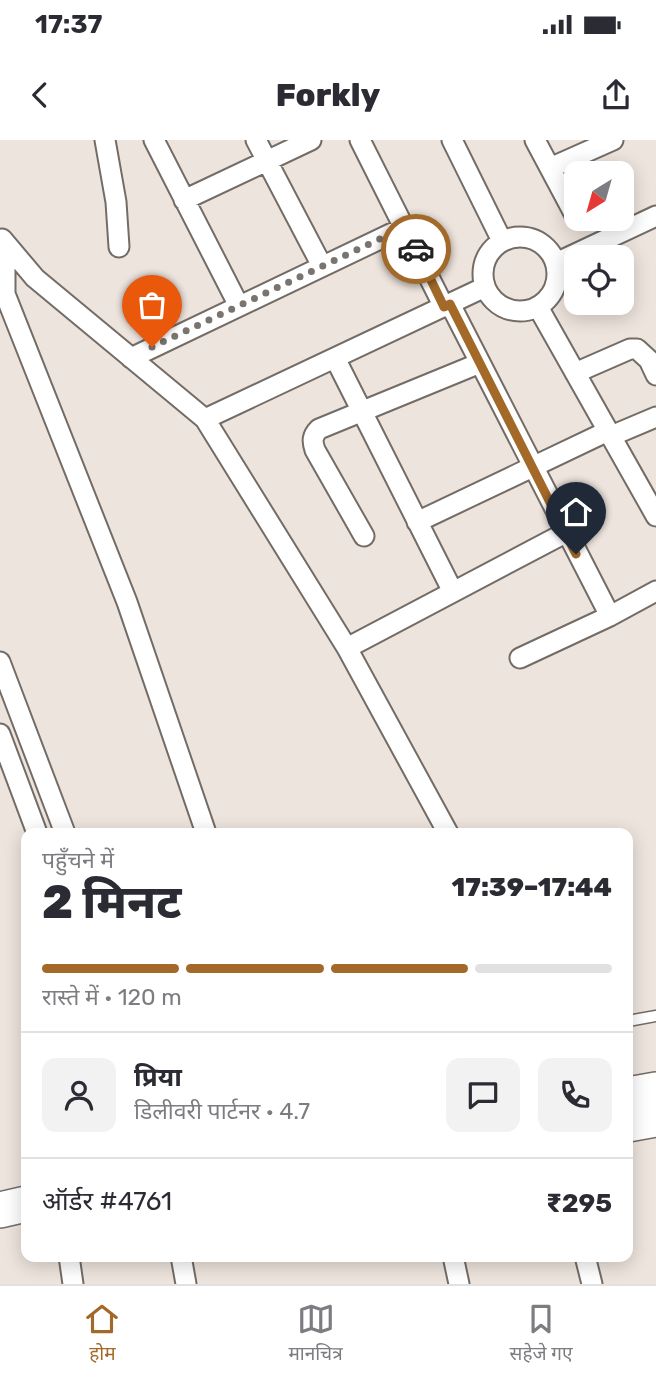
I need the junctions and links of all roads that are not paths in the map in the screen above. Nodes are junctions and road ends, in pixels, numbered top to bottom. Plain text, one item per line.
1 (105, 140) edge
2 (153, 140) edge
3 (256, 140) edge
4 (311, 140) edge
5 (360, 140) edge
6 (452, 140) edge
7 (535, 140) edge
8 (613, 140) edge
9 (267, 161) junction
10 (550, 169) junction
11 (564, 195) edge
12 (184, 200) junction
13 (656, 216) edge
14 (405, 227) junction
15 (3, 239) edge
16 (502, 241) junction
17 (593, 245) edge
18 (119, 247) dead end
19 (564, 259) edge
20 (556, 263) junction
21 (321, 267) junction
22 (485, 287) junction
23 (447, 305) junction
24 (239, 306) junction
25 (538, 307) junction
26 (131, 358) junction
27 (335, 358) junction
28 (480, 363) junction
29 (575, 373) junction
30 (656, 375) edge
31 (362, 411) junction
32 (656, 417) edge
33 (205, 419) junction
34 (609, 434) junction
35 (532, 467) junction
36 (656, 516) edge
37 (417, 522) junction
38 (565, 533) junction
39 (364, 536) dead end
40 (656, 591) edge
41 (453, 592) junction
42 (610, 617) junction
43 (347, 648) junction
44 (520, 658) dead end
45 (0, 662) edge
46 (0, 734) edge
47 (35, 828) edge
48 (63, 828) edge
49 (204, 828) edge
50 (445, 828) edge
51 (656, 1016) edge
52 (633, 1020) edge
53 (656, 1090) edge
54 (633, 1095) edge
55 (656, 1119) edge
56 (633, 1123) edge
57 (21, 1206) edge
58 (0, 1210) edge
59 (21, 1230) edge
60 (0, 1233) edge
61 (70, 1262) edge
62 (182, 1262) edge
63 (454, 1262) edge
64 (586, 1262) edge
65 (73, 1284) edge
66 (186, 1284) edge
67 (459, 1284) edge
68 (592, 1284) edge

1 - 18 street
2 - 12 street
3 - 9 street
4 - 9 street
5 - 14 street
6 - 16 street
7 - 10 street
8 - 10 street
9 - 12 street
9 - 21 street
10 - 11 street
12 - 24 street
13 - 17 street
14 - 21 street
14 - 23 street
15 - 26 street
15 - 49 street
16 - 20 street
16 - 22 street
19 - 20 street
20 - 25 street
21 - 24 street
22 - 23 street
22 - 25 street
23 - 27 street
23 - 28 street
24 - 26 street
25 - 29 street
26 - 33 street
27 - 31 street
27 - 33 street
28 - 31 street
28 - 35 street
29 - 30 street
29 - 34 street
31 - 37 street
31 - 39 street
32 - 34 street
33 - 43 street
34 - 35 street
34 - 36 street
35 - 37 street
35 - 38 street
37 - 41 street
38 - 41 street
38 - 42 street
40 - 42 street
41 - 43 street
42 - 44 street
43 - 50 street
45 - 48 street
46 - 47 street
51 - 52 lane
53 - 54 highway
55 - 56 highway
57 - 58 highway
59 - 60 highway
61 - 65 street
62 - 66 street
63 - 67 street
64 - 68 street

